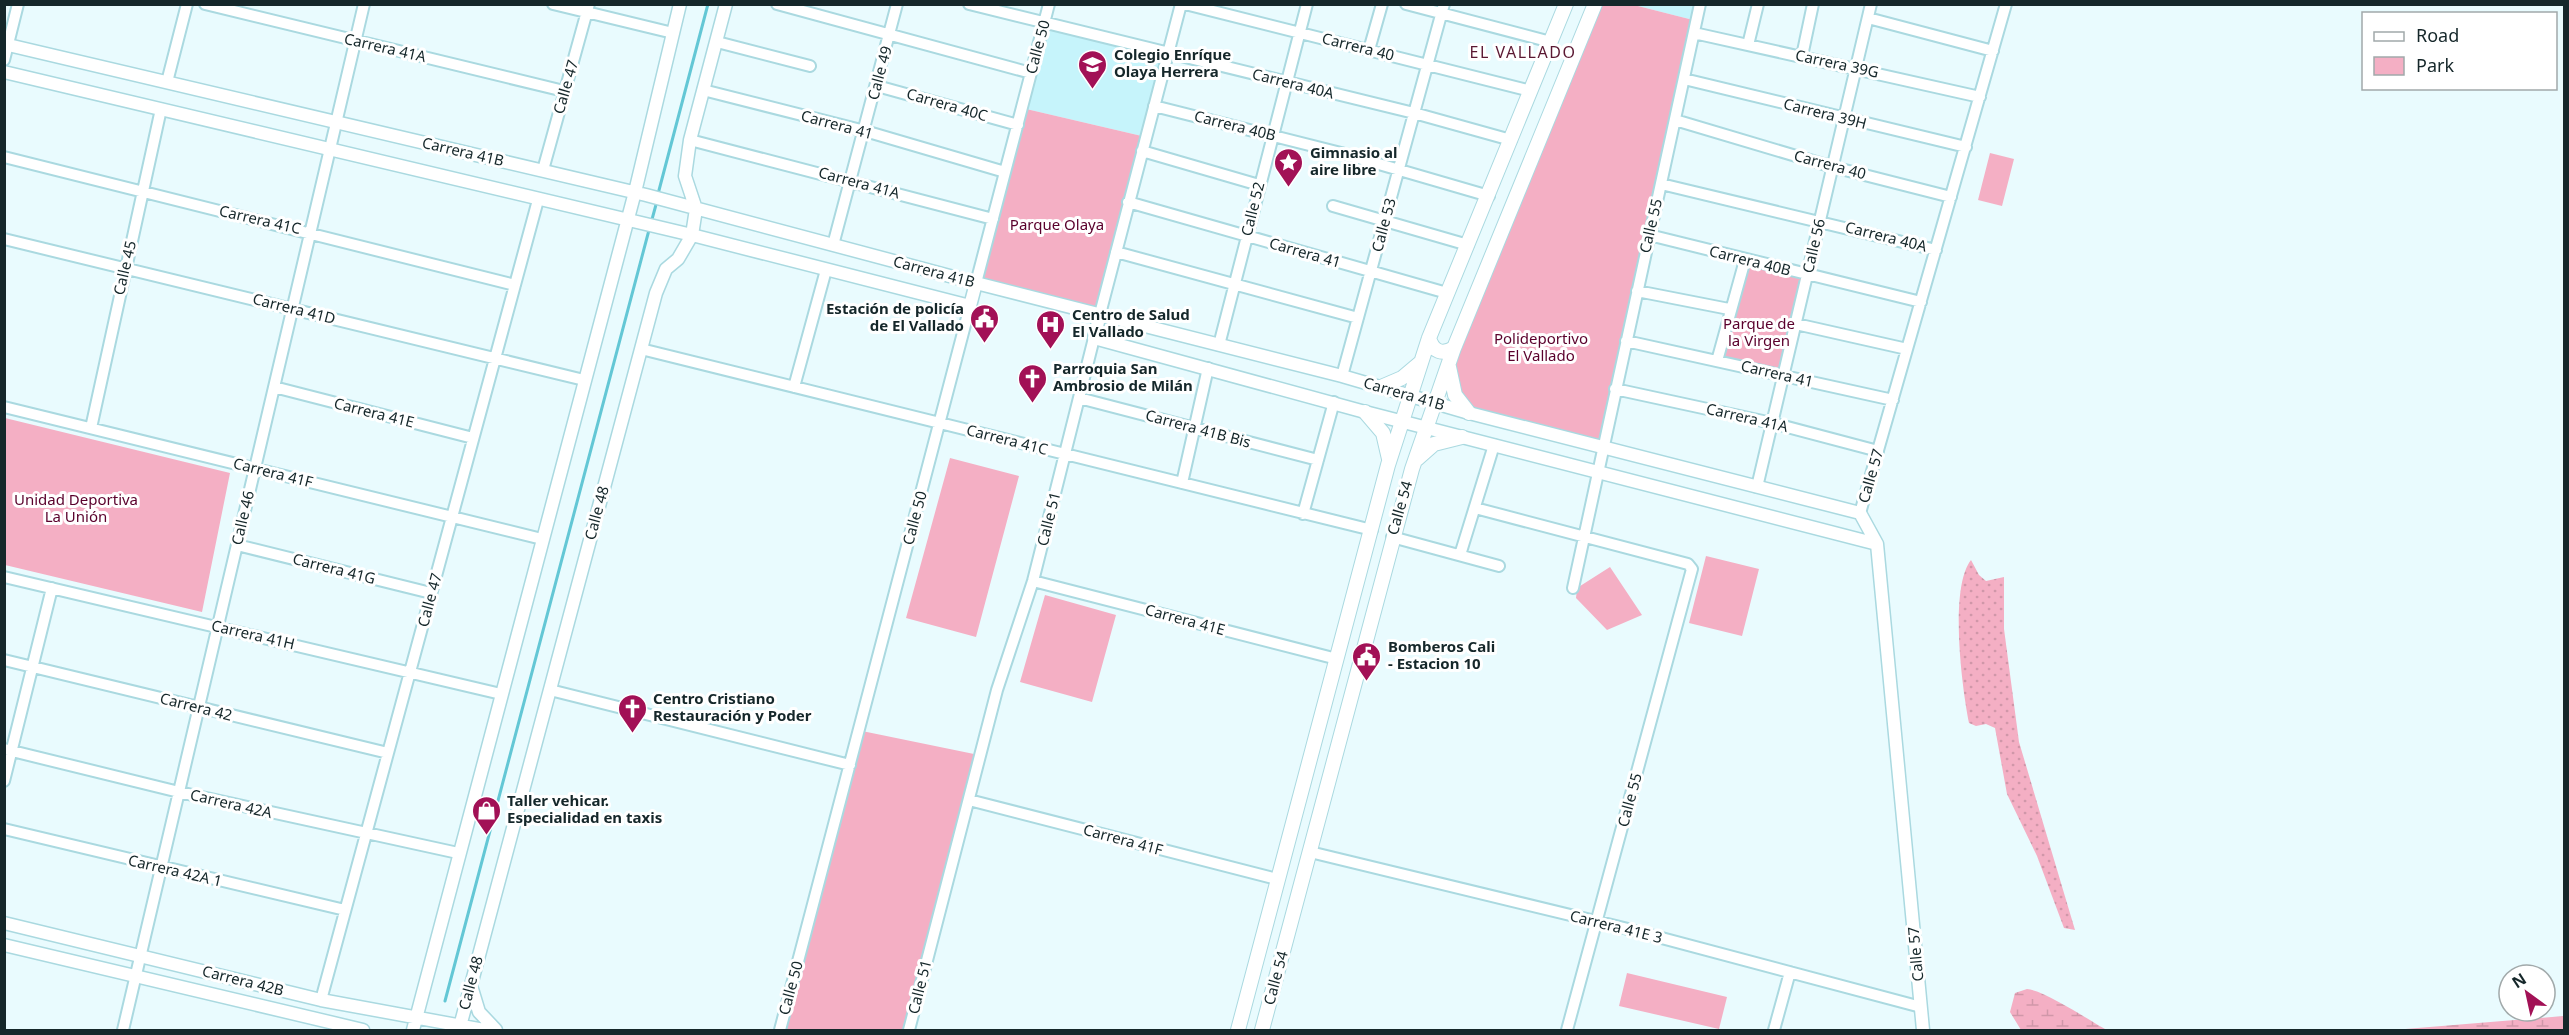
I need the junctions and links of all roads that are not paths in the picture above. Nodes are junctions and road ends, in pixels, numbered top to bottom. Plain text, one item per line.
1 (18, 4) edge
2 (187, 4) edge
3 (206, 4) edge
4 (363, 4) edge
5 (553, 4) edge
6 (680, 4) edge
7 (726, 4) edge
8 (777, 4) edge
9 (897, 4) edge
10 (969, 4) edge
11 (1049, 4) edge
12 (1183, 4) edge
13 (1307, 4) edge
14 (1382, 4) edge
15 (1406, 4) edge
16 (1566, 4) edge
17 (1595, 4) edge
18 (1700, 4) edge
19 (1758, 4) edge
20 (1813, 4) edge
21 (1871, 4) edge
22 (2006, 4) edge
23 (588, 9) edge
24 (1443, 9) edge
25 (1868, 18) junction
26 (1044, 24) junction
27 (673, 33) junction
28 (1298, 33) junction
29 (1694, 33) junction
30 (890, 34) junction
31 (355, 41) junction
32 (717, 42) junction
33 (1551, 42) junction
34 (6, 44) edge
35 (1748, 45) junction
36 (1369, 50) junction
37 (1994, 51) junction
38 (1168, 53) junction
39 (1802, 56) junction
40 (4, 60) edge
41 (1428, 65) junction
42 (810, 66) dead end
43 (1857, 67) junction
44 (4, 72) edge
45 (1031, 73) junction
46 (1684, 79) junction
47 (167, 82) junction
48 (1285, 83) junction
49 (877, 86) junction
50 (703, 90) junction
51 (1531, 90) junction
52 (564, 91) junction
53 (1980, 97) junction
54 (1154, 106) junction
55 (160, 109) junction
56 (1414, 113) junction
57 (1844, 118) junction
58 (1675, 120) junction
59 (336, 122) junction
60 (1017, 125) junction
61 (865, 131) junction
62 (1272, 135) junction
63 (690, 140) junction
64 (1511, 140) junction
65 (1966, 147) junction
66 (330, 150) junction
67 (1142, 151) junction
68 (4, 157) edge
69 (1833, 167) junction
70 (543, 170) junction
71 (1399, 170) junction
72 (1005, 172) junction
73 (852, 181) junction
74 (1660, 184) junction
75 (1259, 185) junction
76 (142, 193) junction
77 (640, 193) junction
78 (1488, 196) junction
79 (1951, 197) junction
80 (538, 200) junction
81 (1128, 202) junction
82 (1333, 206) dead end
83 (696, 208) junction
84 (993, 219) junction
85 (1385, 220) junction
86 (1820, 221) junction
87 (632, 222) junction
88 (310, 232) junction
89 (692, 235) junction
90 (1649, 235) junction
91 (1246, 236) junction
92 (4, 239) edge
93 (833, 245) junction
94 (1468, 245) junction
95 (1936, 250) junction
96 (1116, 252) junction
97 (1744, 260) junction
98 (124, 268) junction
99 (826, 270) junction
100 (1371, 272) junction
101 (1807, 276) junction
102 (976, 283) junction
103 (1234, 284) junction
104 (515, 285) junction
105 (1636, 291) junction
106 (1447, 293) junction
107 (1921, 302) junction
108 (970, 306) junction
109 (292, 308) junction
110 (1729, 309) junction
111 (1100, 314) junction
112 (1358, 318) junction
113 (1796, 324) junction
114 (1094, 338) junction
115 (1429, 338) junction
116 (1626, 341) junction
117 (1219, 345) junction
118 (1454, 348) junction
119 (641, 349) junction
120 (1907, 349) junction
121 (495, 359) junction
122 (1422, 361) junction
123 (1716, 361) junction
124 (1449, 363) junction
125 (1208, 369) junction
126 (1784, 375) junction
127 (1342, 376) junction
128 (584, 380) junction
129 (274, 387) junction
130 (794, 387) junction
131 (1381, 387) junction
132 (1615, 389) junction
133 (1411, 396) junction
134 (1079, 398) junction
135 (1893, 400) junction
136 (1334, 402) junction
137 (1435, 403) junction
138 (4, 407) edge
139 (1365, 412) junction
140 (1469, 413) junction
141 (1403, 421) junction
142 (1772, 423) junction
143 (940, 424) junction
144 (1426, 427) junction
145 (91, 428) junction
146 (1194, 428) junction
147 (1462, 437) junction
148 (473, 438) junction
149 (1494, 445) junction
150 (1602, 447) junction
151 (1878, 451) junction
152 (1065, 454) junction
153 (1318, 460) junction
154 (1388, 465) junction
155 (255, 468) junction
156 (1412, 469) junction
157 (1598, 472) junction
158 (1182, 483) junction
159 (1757, 487) junction
160 (1475, 508) junction
161 (1860, 513) junction
162 (1303, 514) junction
163 (452, 517) junction
164 (1372, 530) junction
165 (1585, 535) junction
166 (1392, 537) junction
167 (542, 539) junction
168 (1877, 544) junction
169 (237, 545) junction
170 (1460, 555) junction
171 (1499, 566) dead end
172 (4, 577) edge
173 (1033, 580) junction
174 (51, 588) junction
175 (1573, 588) dead end
176 (431, 593) junction
177 (218, 627) junction
178 (1337, 659) junction
179 (4, 660) edge
180 (32, 667) junction
181 (410, 672) junction
182 (550, 690) junction
183 (501, 694) junction
184 (199, 707) junction
185 (8, 749) edge
186 (388, 753) junction
187 (850, 765) junction
188 (4, 781) edge
189 (179, 792) junction
190 (969, 800) junction
191 (4, 829) edge
192 (366, 835) junction
193 (1310, 852) junction
194 (458, 853) junction
195 (161, 868) junction
196 (1277, 879) junction
197 (345, 910) junction
198 (1597, 921) junction
199 (4, 923) edge
200 (4, 945) edge
201 (141, 956) junction
202 (1790, 972) junction
203 (136, 976) junction
204 (471, 980) junction
205 (321, 1000) junction
206 (1921, 1006) junction
207 (415, 1024) edge
208 (316, 1025) edge
209 (459, 1028) edge
210 (123, 1030) edge
211 (363, 1030) edge
212 (484, 1030) edge
213 (496, 1030) edge
214 (780, 1030) edge
215 (909, 1030) edge
216 (1238, 1030) edge
217 (1262, 1030) edge
218 (1567, 1030) edge
219 (1773, 1030) edge
220 (1923, 1030) edge

1 - 34 street
2 - 47 street
3 - 31 street, Carrera 41A
4 - 31 street, Calle 46
5 - 23 street
6 - 27 street
7 - 32 street, Calle 48
8 - 30 street
9 - 30 street, Calle 49
10 - 26 street, Carrera 40A
11 - 26 street, Calle 50
12 - 28 street, Carrera 40
12 - 38 street, Calle 51
13 - 28 street, Calle 52
14 - 36 street
15 - 24 street
16 - 33 main road, Calle 54
17 - 118 main road, Calle 54
18 - 29 street, Calle 55
19 - 35 street
20 - 39 street
21 - 25 street, Calle 56
22 - 37 street, Calle 57
23 - 27 street
23 - 52 street, Calle 47
24 - 33 street
24 - 41 street, Calle 53
25 - 37 street
25 - 43 street, Calle 56
26 - 38 street, Carrera 40A
26 - 45 street, Calle 50
27 - 77 street
28 - 36 street, Carrera 40
28 - 48 street, Calle 52
29 - 35 street, Carrera 39G
29 - 46 street, Calle 55
30 - 45 street
30 - 49 street, Calle 49
31 - 52 street, Carrera 41A
31 - 59 street, Calle 46
32 - 42 street
32 - 50 street, Calle 48
33 - 51 main road, Calle 54
34 - 40 street
34 - 47 street, Carrera 41B
35 - 39 street, Carrera 39G
36 - 41 street, Carrera 40
37 - 53 street, Calle 57
38 - 48 street, Carrera 40A
38 - 54 street, Calle 51
39 - 43 street, Carrera 39G
41 - 51 street, Carrera 40
41 - 56 street, Calle 53
43 - 53 street, Carrera 39G
43 - 57 street, Calle 56
44 - 55 street, Carrera 41B
45 - 60 street, Calle 50
46 - 57 street, Carrera 39H
46 - 58 street, Calle 55
47 - 59 street, Carrera 41B
48 - 56 street, Carrera 40A
48 - 62 street, Calle 52
49 - 60 street, Carrera 40C
49 - 61 street, Calle 49
50 - 61 street, Carrera 41
50 - 63 street, Calle 48
51 - 64 main road, Calle 54
52 - 70 street, Calle 47
53 - 65 street, Calle 57
54 - 62 street, Carrera 40B
54 - 67 street, Calle 51
55 - 66 street, Carrera 41B
55 - 76 street, Calle 45
56 - 64 street, Carrera 40A
56 - 71 street, Calle 53
57 - 65 street, Carrera 39H
57 - 69 street, Calle 56
58 - 69 street, Carrera 40
58 - 74 street, Calle 55
59 - 66 street, Calle 46
59 - 70 street, Carrera 41B
60 - 72 street, Calle 50
61 - 72 street, Carrera 41
61 - 73 street, Calle 49
62 - 71 street, Carrera 40B
62 - 75 street, Calle 52
63 - 73 street, Carrera 41A
63 - 83 street, Calle 48
64 - 78 main road, Calle 54
65 - 79 street, Calle 57
66 - 80 street, Carrera 41B
66 - 88 street, Calle 46
67 - 75 street
67 - 81 street, Calle 51
68 - 76 street, Carrera 41C
69 - 79 street, Carrera 40
69 - 86 street, Calle 56
70 - 77 street, Carrera 41B
71 - 78 street, Carrera 40B
71 - 85 street, Calle 53
72 - 84 street, Calle 50
73 - 84 street, Carrera 41A
73 - 93 street, Calle 49
74 - 86 street, Carrera 40A
74 - 90 street, Calle 55
75 - 91 street, Calle 52
76 - 88 street, Carrera 41C
76 - 98 street, Calle 45
77 - 83 street, Carrera 41B
77 - 87 street
78 - 94 main road, Calle 54
79 - 95 street, Calle 57
80 - 87 street, Carrera 41B
80 - 104 street, Calle 47
81 - 91 street, Carrera 41
81 - 96 street, Calle 51
82 - 85 street
83 - 89 street, Calle 48
83 - 93 street, Carrera 41B
84 - 102 street, Calle 50
85 - 94 street
85 - 100 street, Calle 53
86 - 95 street, Carrera 40A
86 - 101 street, Calle 56
87 - 89 street, Carrera 41B
87 - 128 street
88 - 104 street, Carrera 41C
88 - 109 street, Calle 46
89 - 99 street, Carrera 41B
89 - 119 street, Calle 48
90 - 97 street, Carrera 40B
90 - 105 street, Calle 55
91 - 100 street, Carrera 41
91 - 103 street, Calle 52
92 - 98 street, Carrera 41D
93 - 102 street, Carrera 41B
94 - 106 main road, Calle 54
95 - 107 street, Calle 57
96 - 103 street
96 - 111 street, Calle 51
97 - 101 street, Carrera 40B
97 - 110 street
98 - 109 street, Carrera 41D
98 - 145 street, Calle 45
99 - 108 street, Carrera 41B
99 - 130 street
100 - 106 street, Carrera 41
100 - 112 street, Calle 53
101 - 107 street, Carrera 40B
101 - 113 street, Calle 56
102 - 108 street, Calle 50
102 - 111 street, Carrera 41B
103 - 112 street
103 - 117 street, Calle 52
104 - 121 street, Calle 47
105 - 110 street
105 - 116 street, Calle 55
106 - 115 main road, Calle 54
107 - 120 street, Calle 57
108 - 143 street, Calle 50
109 - 121 street, Carrera 41D
109 - 129 street, Calle 46
110 - 123 street
111 - 114 street, Calle 51
111 - 117 street, Carrera 41B
112 - 127 street, Calle 53
113 - 120 street
113 - 126 street, Calle 56
114 - 125 street, Carrera 41B
114 - 134 street, Calle 51
115 - 118 main road
115 - 122 main road, Calle 54
116 - 123 street, Carrera 41
116 - 132 street, Calle 55
117 - 127 street, Carrera 41B
118 - 124 main road, Calle 54
119 - 130 street, Carrera 41C
119 - 182 street, Calle 48
120 - 135 street, Calle 57
121 - 128 street, Carrera 41D
121 - 148 street, Calle 47
122 - 131 main road
122 - 133 main road, Calle 54
123 - 126 street, Carrera 41
124 - 137 main road, Calle 54
124 - 140 main road
125 - 136 street, Carrera 41B
125 - 146 street
126 - 135 street, Carrera 41
126 - 142 street, Calle 56
127 - 131 street, Carrera 41B
128 - 167 street
129 - 148 street, Carrera 41E
129 - 155 street, Calle 46
130 - 143 street, Carrera 41C
131 - 133 street, Carrera 41B
132 - 142 street, Carrera 41A
132 - 150 street, Calle 55
133 - 137 street, Carrera 41B
133 - 141 main road, Calle 54
134 - 146 street, Carrera 41B Bis
134 - 152 street, Calle 51
135 - 151 street, Calle 57
136 - 139 street, Carrera 41B
136 - 153 street
137 - 140 street, Carrera 41B
137 - 144 main road, Calle 54
138 - 145 street, Carrera 41F
139 - 141 street, Carrera 41B
139 - 154 main road
140 - 150 street, Carrera 41B
141 - 144 street, Carrera 41B
141 - 154 main road, Calle 54
142 - 151 street, Carrera 41A
142 - 159 street, Calle 56
143 - 152 street, Carrera 41C
143 - 187 street, Calle 50
144 - 147 street, Carrera 41B
144 - 156 main road, Calle 54
145 - 155 street, Carrera 41F
146 - 153 street, Carrera 41B Bis
146 - 158 street
147 - 149 street, Carrera 41B
147 - 156 main road
148 - 163 street, Calle 47
149 - 157 street, Carrera 41B
149 - 160 street
150 - 157 street, Calle 55
150 - 159 street, Carrera 41B
151 - 161 street, Calle 57
152 - 158 street, Carrera 41C
152 - 173 street, Calle 51
153 - 162 street
154 - 164 main road, Calle 54
155 - 163 street, Carrera 41F
155 - 169 street, Calle 46
156 - 166 main road, Calle 54
157 - 165 street, Calle 55
157 - 168 street, Carrera 41B
158 - 162 street, Carrera 41C
159 - 161 street, Carrera 41B
160 - 165 street
160 - 170 street
161 - 168 street, Calle 57
162 - 164 street, Carrera 41C
163 - 167 street, Carrera 41F
163 - 176 street, Calle 47
164 - 178 main road, Calle 54
165 - 175 street, Calle 55
165 - 198 street, Calle 55
166 - 170 street
166 - 193 main road, Calle 54
167 - 183 street
168 - 206 street, Calle 57
169 - 176 street, Carrera 41G
169 - 177 street, Calle 46
170 - 171 street
172 - 174 street, Carrera 41H
173 - 178 street, Carrera 41E
173 - 190 street, Calle 51
174 - 177 street, Carrera 41H
174 - 180 street
176 - 181 street, Calle 47
177 - 181 street, Carrera 41H
177 - 184 street, Calle 46
178 - 196 main road, Calle 54
179 - 180 street, Carrera 42
180 - 184 street, Carrera 42
180 - 185 street
181 - 183 street, Carrera 41H
181 - 186 street, Calle 47
182 - 187 street
182 - 204 street, Calle 48
183 - 194 street
184 - 186 street, Carrera 42
184 - 189 street, Calle 46
185 - 188 street
185 - 189 street, Carrera 42A
186 - 192 street, Calle 47
187 - 214 street, Calle 50
189 - 192 street, Carrera 42A
189 - 195 street, Calle 46
190 - 196 street, Carrera 41F
190 - 215 street, Calle 51
191 - 195 street, Carrera 42A 1
192 - 194 street, Carrera 42A
192 - 197 street, Calle 47
193 - 198 street, Carrera 41E 3
193 - 217 main road, Calle 54
194 - 207 street
195 - 197 street, Carrera 42A 1
195 - 201 street, Calle 46
196 - 216 main road, Calle 54
197 - 205 street, Calle 47
198 - 202 street, Carrera 41E 3
198 - 218 street, Calle 55
199 - 201 street, Carrera 42B
200 - 203 street, Carrera 42B
201 - 203 street, Calle 46
201 - 205 street, Carrera 42B
202 - 206 street, Carrera 41E 3
202 - 219 street
203 - 208 street, Carrera 42B
203 - 210 street, Calle 46
204 - 209 street, Calle 48
204 - 213 street
205 - 207 street, Carrera 42B
206 - 220 street, Calle 57
207 - 209 street, Carrera 42B
208 - 211 street, Carrera 42B
209 - 212 street, Carrera 42B

